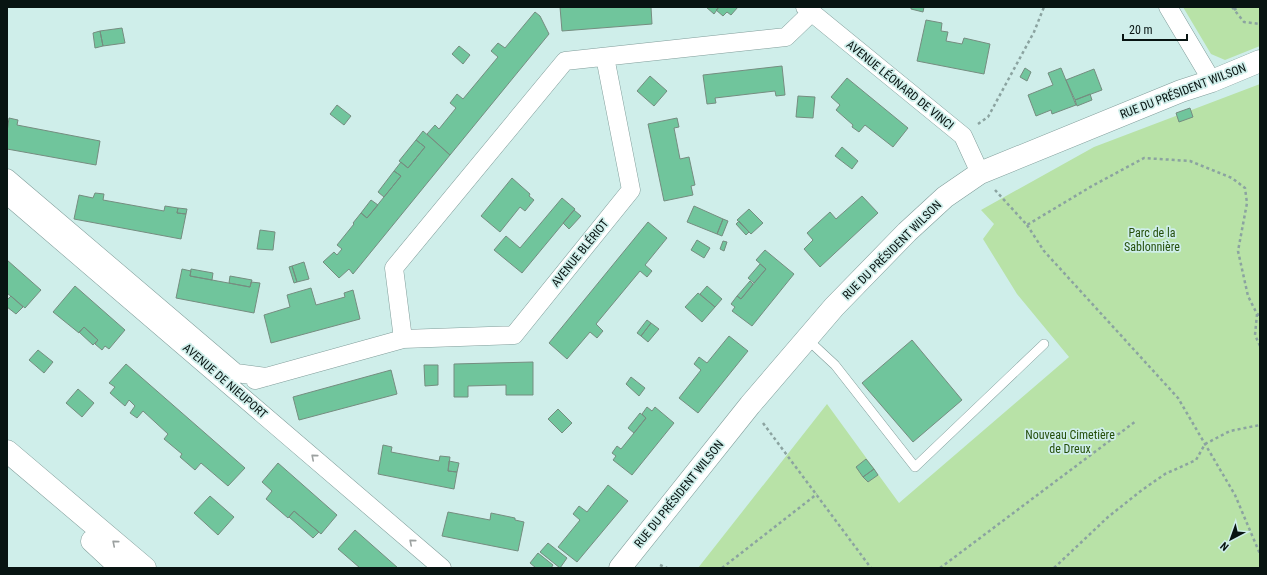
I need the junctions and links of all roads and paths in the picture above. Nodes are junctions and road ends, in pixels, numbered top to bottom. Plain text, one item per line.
1 (1044, 7) edge
2 (1168, 7) edge
3 (1238, 7) edge
4 (1233, 8) edge
5 (808, 10) edge
6 (1260, 24) edge
7 (605, 57) junction
8 (1260, 61) edge
9 (1212, 81) junction
10 (963, 136) junction
11 (980, 173) junction
12 (7, 178) edge
13 (7, 195) edge
14 (1026, 225) junction
15 (1258, 315) edge
16 (403, 339) junction
17 (806, 339) junction
18 (1044, 344) dead end
19 (1260, 346) edge
20 (266, 377) junction
21 (231, 386) junction
22 (750, 405) junction
23 (1136, 421) dead end
24 (1260, 425) edge
25 (1205, 444) junction
26 (7, 451) edge
27 (7, 455) edge
28 (817, 494) junction
29 (1260, 554) edge
30 (660, 565) dead end
31 (121, 568) edge
32 (145, 568) edge
33 (442, 568) edge
34 (620, 568) edge
35 (667, 568) edge
36 (722, 568) edge
37 (872, 568) edge
38 (940, 568) edge
39 (1054, 568) edge

1 - 10 path
2 - 9 street
3 - 4 path
4 - 6 path
5 - 7 street
5 - 10 street, AVENUE LÉONARD DE VINCI
7 - 16 street
7 - 16 street, AVENUE BLÉRIOT
8 - 9 main road, RUE DU PRÉSIDENT WILSON
9 - 11 main road, RUE DU PRÉSIDENT WILSON
10 - 11 street, AVENUE LÉONARD DE VINCI
11 - 14 path
11 - 17 main road, RUE DU PRÉSIDENT WILSON
12 - 20 street, AVENUE DE NIEUPORT
13 - 21 street, AVENUE DE NIEUPORT
14 - 15 path
14 - 25 path
15 - 19 path
16 - 20 street, AVENUE BLÉRIOT
17 - 18 lane
17 - 22 main road, RUE DU PRÉSIDENT WILSON
20 - 21 street, AVENUE BLÉRIOT
33 -> 21 street, AVENUE DE NIEUPORT
22 - 28 path
22 - 34 main road, RUE DU PRÉSIDENT WILSON
23 - 38 path
24 - 25 path
25 - 29 path
25 - 39 path
32 -> 26 main road
27 - 31 main road
28 - 36 path
28 - 37 path
30 - 35 path

